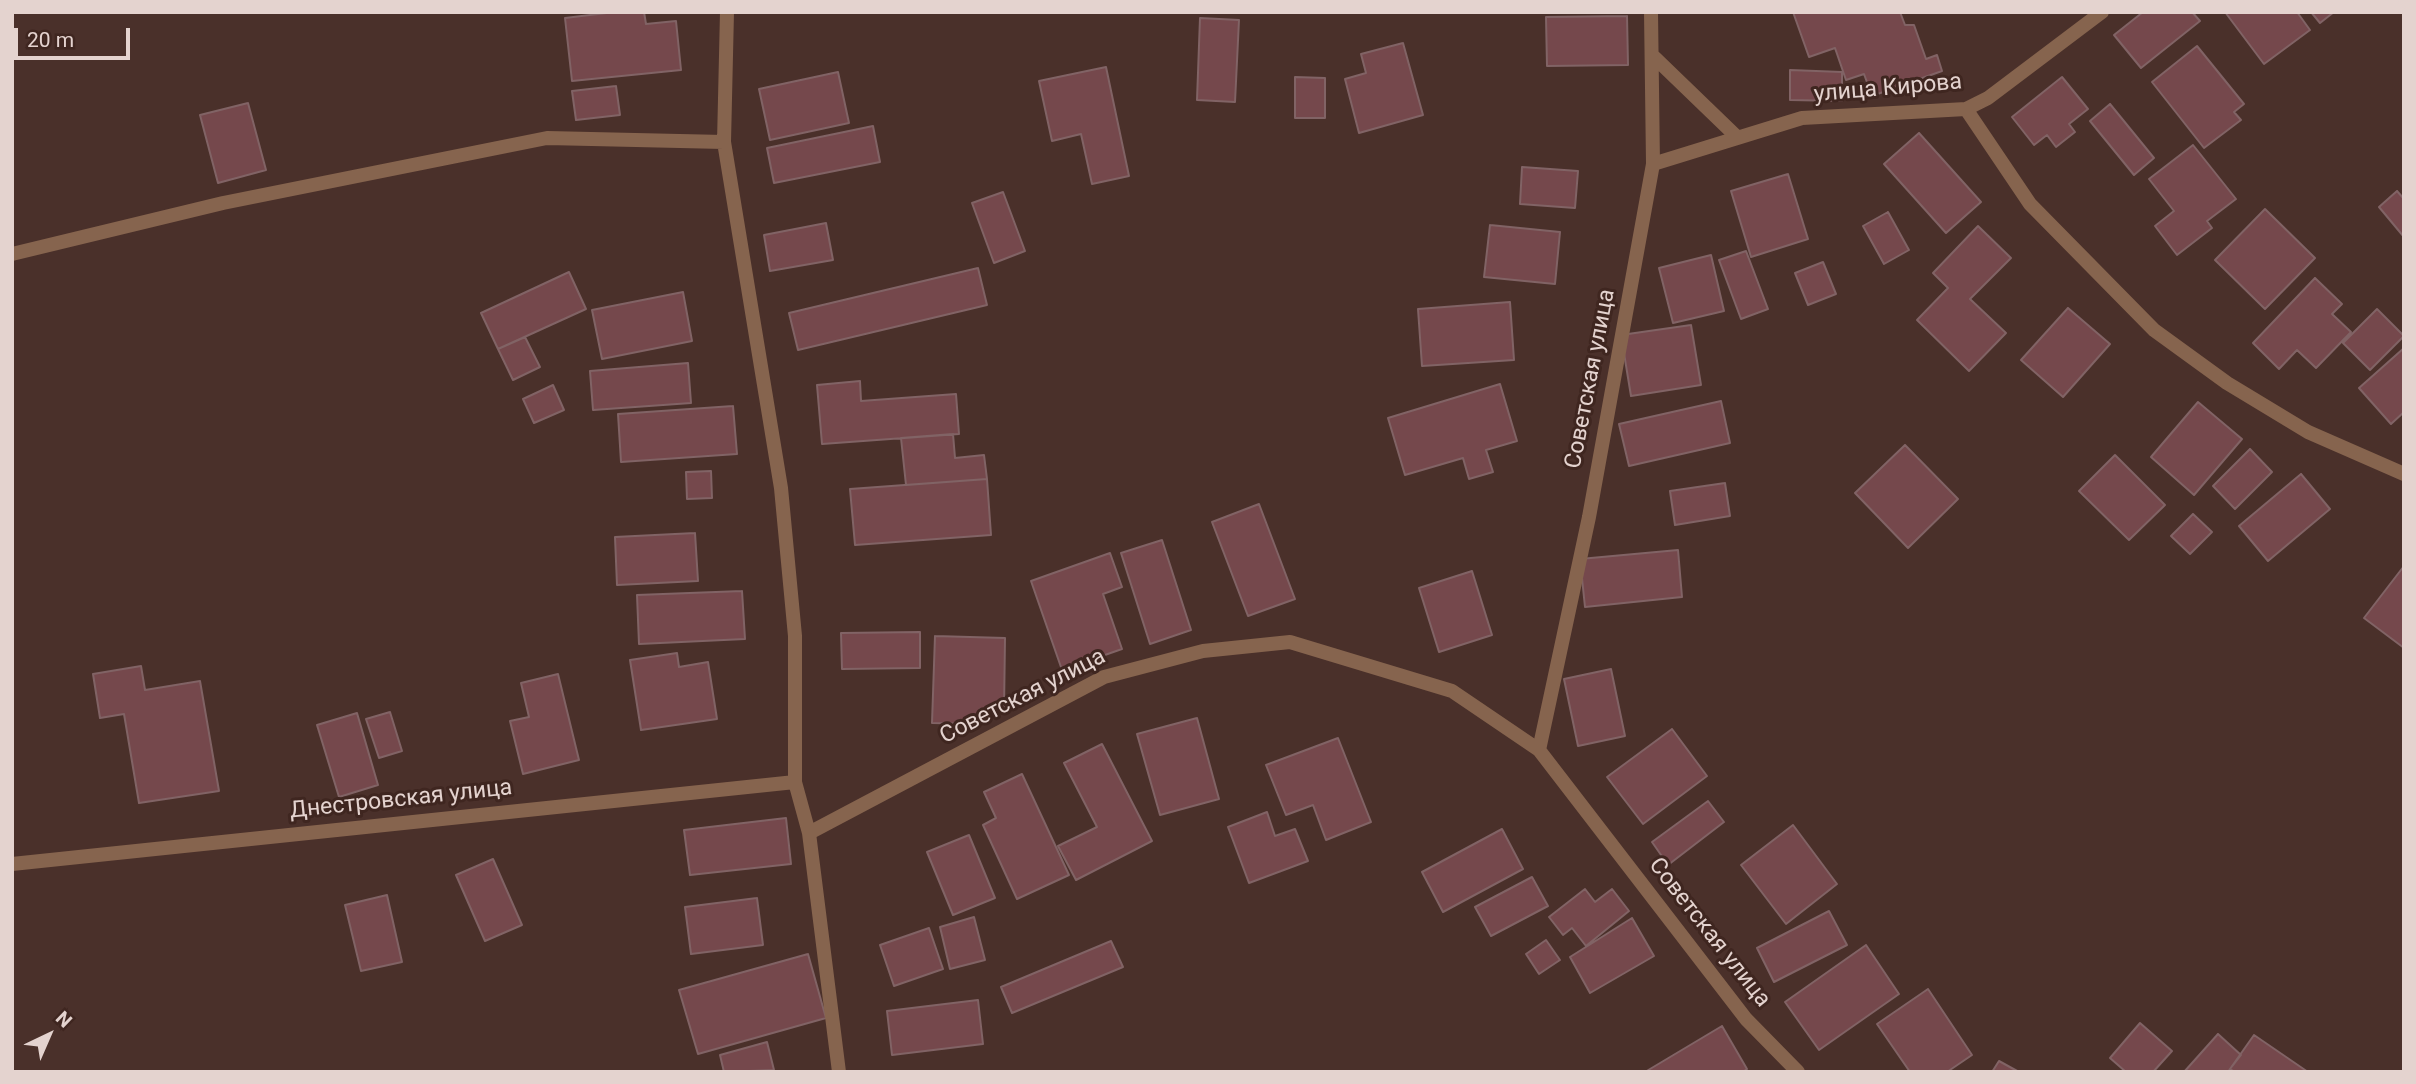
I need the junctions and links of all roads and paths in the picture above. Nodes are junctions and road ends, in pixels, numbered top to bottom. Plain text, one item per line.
1 (727, 12) edge
2 (1651, 12) edge
3 (2102, 12) edge
4 (1652, 55) junction
5 (1966, 109) junction
6 (1738, 138) junction
7 (724, 142) junction
8 (1653, 164) junction
9 (12, 254) edge
10 (2404, 474) edge
11 (1539, 750) junction
12 (795, 782) junction
13 (809, 833) junction
14 (12, 864) edge
15 (839, 1072) edge
16 (1798, 1072) edge

1 - 7 street
2 - 4 street, Советская улица
3 - 5 street, улица Кирова
4 - 6 street
4 - 8 street, Советская улица
5 - 6 street, улица Кирова
5 - 10 street
6 - 8 street, улица Кирова
7 - 9 street
7 - 12 street
8 - 11 street, Советская улица
11 - 13 street, Советская улица
11 - 16 street, Советская улица
12 - 13 street
12 - 14 street, Днестровская улица
13 - 15 street

